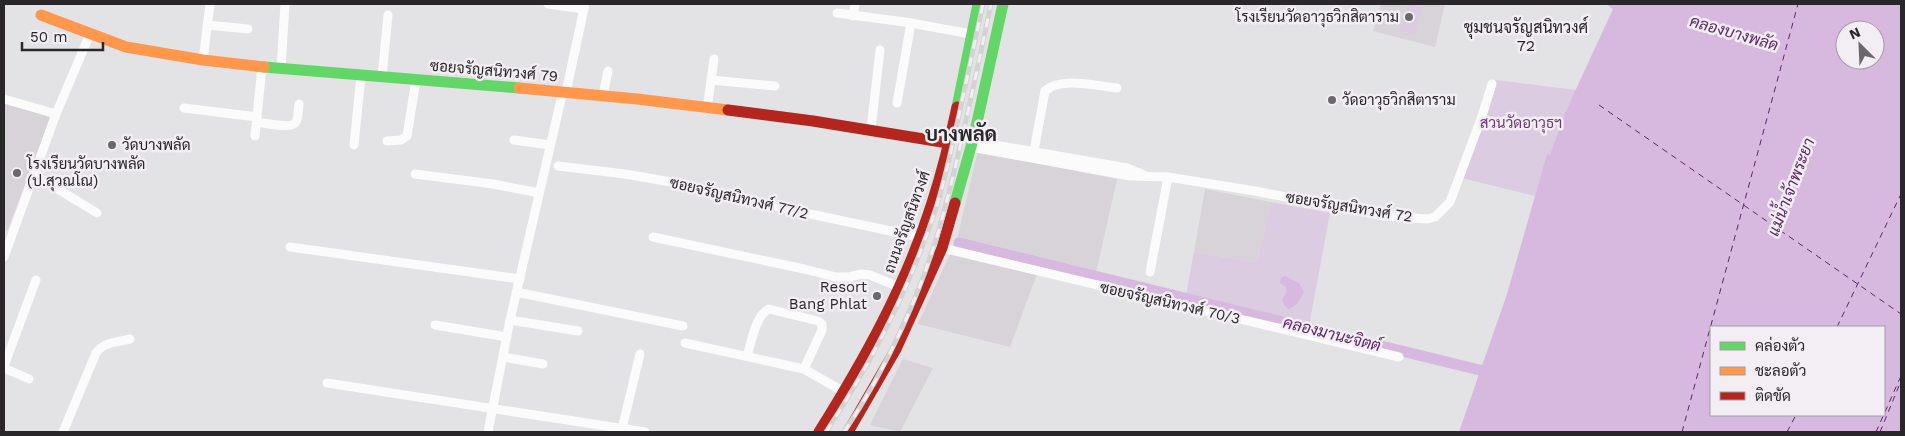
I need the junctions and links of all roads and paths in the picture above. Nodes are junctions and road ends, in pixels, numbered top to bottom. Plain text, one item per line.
1 (210, 4) edge
2 (285, 4) edge
3 (548, 4) edge
4 (855, 4) edge
5 (1003, 4) edge
6 (585, 6) edge
7 (977, 9) edge
8 (837, 13) dead end
9 (388, 14) dead end
10 (41, 15) dead end
11 (853, 16) junction
12 (911, 23) junction
13 (207, 25) junction
14 (248, 29) dead end
15 (90, 34) junction
16 (971, 34) junction
17 (880, 50) dead end
18 (714, 59) dead end
19 (203, 60) junction
20 (262, 67) junction
21 (281, 69) junction
22 (608, 71) dead end
23 (361, 76) junction
24 (382, 77) junction
25 (416, 80) junction
26 (711, 80) junction
27 (1492, 84) dead end
28 (775, 86) dead end
29 (1118, 88) dead end
30 (565, 92) junction
31 (603, 96) junction
32 (4, 99) edge
33 (896, 103) dead end
34 (299, 104) dead end
35 (184, 108) dead end
36 (707, 108) junction
37 (56, 114) junction
38 (257, 119) junction
39 (871, 129) junction
40 (255, 136) dead end
41 (514, 140) dead end
42 (387, 141) dead end
43 (948, 143) junction
44 (972, 144) junction
45 (550, 145) junction
46 (354, 146) dead end
47 (1033, 155) junction
48 (558, 166) dead end
49 (33, 174) junction
50 (415, 174) dead end
51 (1168, 178) junction
52 (539, 193) junction
53 (97, 213) dead end
54 (653, 237) dead end
55 (919, 237) junction
56 (290, 247) dead end
57 (942, 248) junction
58 (4, 257) edge
59 (1150, 272) dead end
60 (520, 279) junction
61 (36, 280) dead end
62 (899, 287) junction
63 (516, 292) junction
64 (510, 320) junction
65 (435, 325) dead end
66 (683, 326) dead end
67 (578, 331) dead end
68 (507, 337) junction
69 (130, 339) dead end
70 (685, 343) dead end
71 (640, 354) dead end
72 (747, 356) junction
73 (503, 357) junction
74 (1399, 357) dead end
75 (543, 364) dead end
76 (4, 367) edge
77 (804, 369) junction
78 (29, 379) dead end
79 (327, 383) dead end
80 (844, 392) junction
81 (493, 410) junction
82 (622, 429) junction
83 (63, 432) edge
84 (488, 432) edge
85 (645, 432) edge
86 (818, 432) edge
87 (848, 432) edge

1 - 13 street
2 - 21 street
3 - 6 street
4 - 11 street
5 - 44 street
6 - 30 street
7 - 16 street, ถนนจรัญสนิทวงศ์
8 - 11 street
9 - 24 street
10 - 15 street, ซอยจรัญสนิทวงศ์ 79
11 - 12 street
12 - 16 street
12 - 33 street
13 - 14 street
13 - 19 street
15 - 19 street, ซอยจรัญสนิทวงศ์ 79
15 - 37 street
16 - 43 street, ถนนจรัญสนิทวงศ์
17 - 39 street
18 - 26 street
19 - 20 street, ซอยจรัญสนิทวงศ์ 79
20 - 21 street, ซอยจรัญสนิทวงศ์ 79
20 - 38 street
21 - 23 street, ซอยจรัญสนิทวงศ์ 79
22 - 31 street
23 - 24 street, ซอยจรัญสนิทวงศ์ 79
23 - 46 street
24 - 25 street, ซอยจรัญสนิทวงศ์ 79
25 - 30 street, ซอยจรัญสนิทวงศ์ 79
25 - 42 street
26 - 28 street
26 - 36 street
27 - 51 street, ซอยจรัญสนิทวงศ์ 72
29 - 47 street
30 - 31 street, ซอยจรัญสนิทวงศ์ 79
30 - 45 street
31 - 36 street, ซอยจรัญสนิทวงศ์ 79
32 - 37 street
34 - 38 street
35 - 38 street
36 - 39 street, ซอยจรัญสนิทวงศ์ 79
37 - 49 street
38 - 40 street
39 - 43 street, ซอยจรัญสนิทวงศ์ 79
41 - 45 street
43 - 55 street, ถนนจรัญสนิทวงศ์
44 - 47 street, ซอยจรัญสนิทวงศ์ 72
44 - 57 street
45 - 52 street
47 - 51 street, ซอยจรัญสนิทวงศ์ 72
48 - 55 street, ซอยจรัญสนิทวงศ์ 77/2
49 - 53 street
49 - 58 street
50 - 52 street
51 - 59 street
52 - 60 street
54 - 62 street
55 - 62 street, ถนนจรัญสนิทวงศ์
56 - 60 street
57 - 74 street, ซอยจรัญสนิทวงศ์ 70/3
57 - 87 street
60 - 63 street
61 - 76 street
62 - 80 street, ถนนจรัญสนิทวงศ์
63 - 64 street
63 - 66 street
64 - 67 street
64 - 68 street
65 - 68 street
68 - 73 street
69 - 83 street
70 - 72 street
71 - 82 street
72 - 77 street
72 - 77 street
73 - 75 street
73 - 81 street
76 - 78 street
77 - 80 street
79 - 81 street
80 - 86 street, ถนนจรัญสนิทวงศ์
81 - 82 street
81 - 84 street
82 - 85 street

